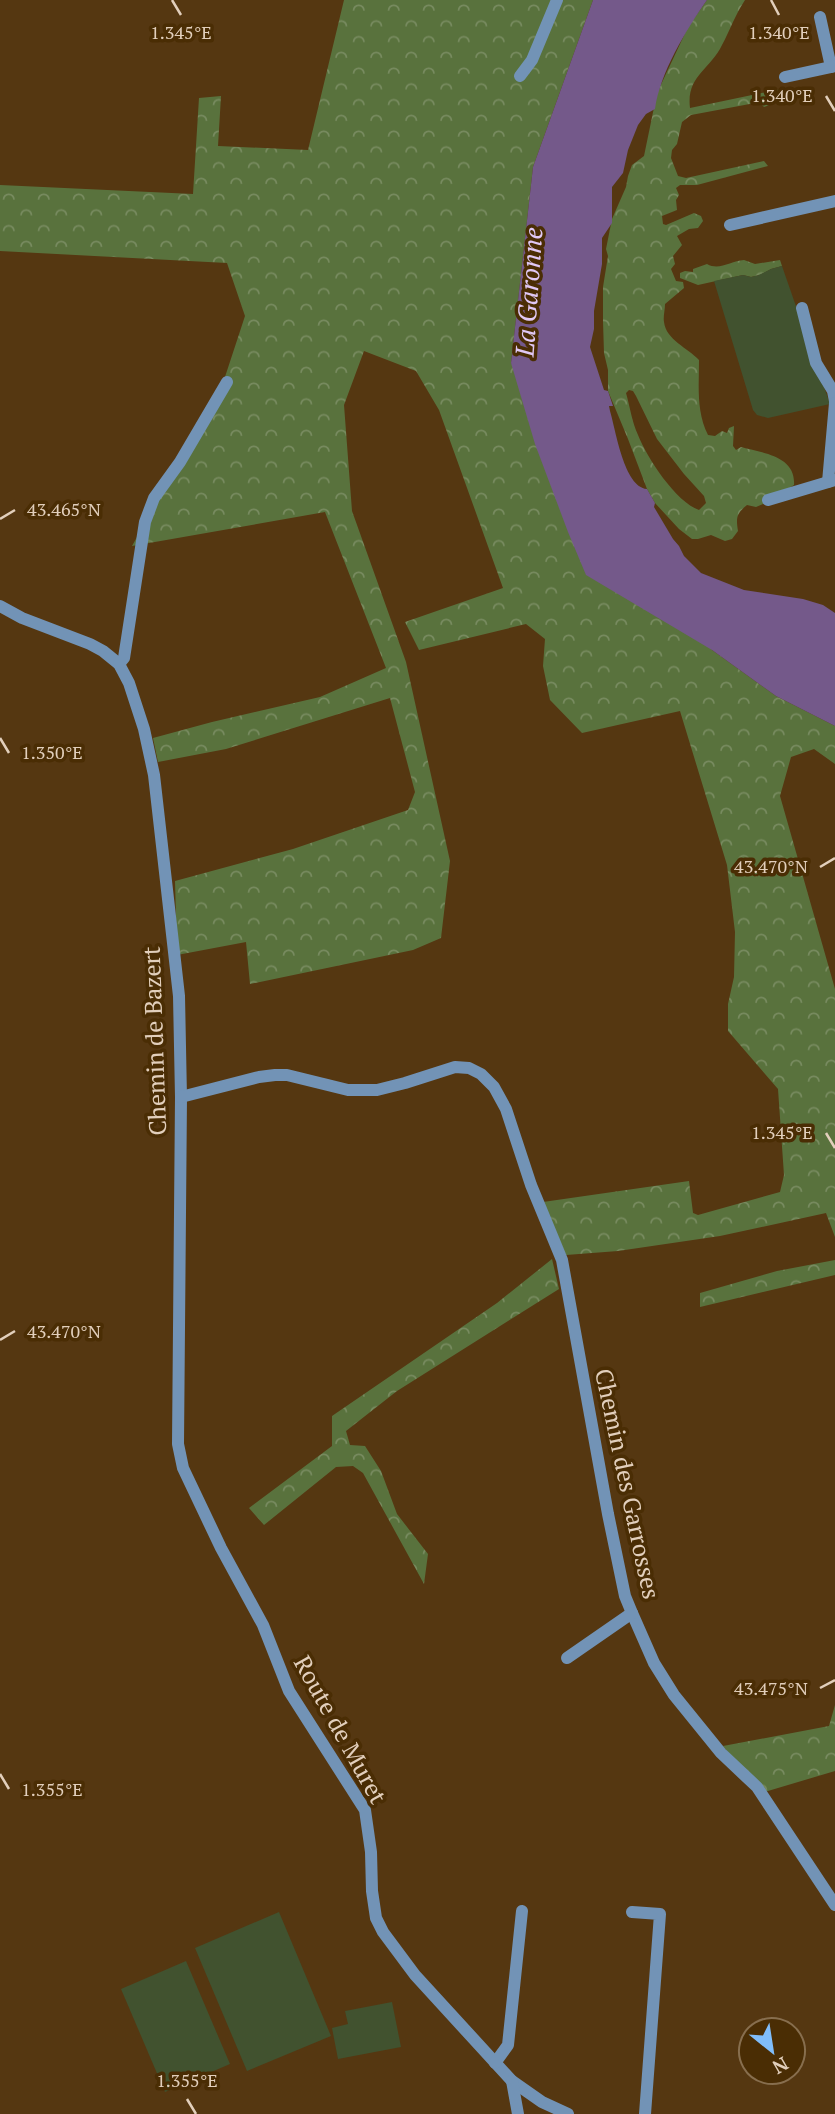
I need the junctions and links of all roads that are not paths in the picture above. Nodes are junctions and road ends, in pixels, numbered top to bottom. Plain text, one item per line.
1 (556, 0) edge
2 (820, 17) dead end
3 (833, 67) edge
4 (520, 76) dead end
5 (785, 77) dead end
6 (835, 201) edge
7 (730, 225) dead end
8 (802, 308) dead end
9 (227, 382) dead end
10 (835, 402) edge
11 (831, 481) edge
12 (768, 500) dead end
13 (0, 606) edge
14 (119, 664) junction
15 (181, 1097) junction
16 (221, 1548) joint
17 (632, 1613) junction
18 (567, 1658) dead end
19 (835, 1905) edge
20 (522, 1910) dead end
21 (632, 1912) dead end
22 (495, 2063) junction
23 (512, 2081) junction
24 (528, 2093) junction
25 (517, 2109) edge
26 (568, 2114) edge
27 (645, 2114) edge

1 - 4 street
2 - 3 street
3 - 5 street
6 - 7 street
8 - 10 street
9 - 14 street
10 - 11 street
11 - 12 street
13 - 14 street
14 - 15 street, Chemin de Bazert
15 - 16 street, Chemin de Bazert
15 - 17 street, Chemin des Garrosses
16 - 22 street, Route de Muret
17 - 18 street
17 - 19 street, Chemin des Garrosses
20 - 22 street
21 - 27 street
22 - 23 street, Route de Muret
23 - 24 street, Route de Muret
23 - 25 street
24 - 25 street
24 - 26 street, Route de Muret

